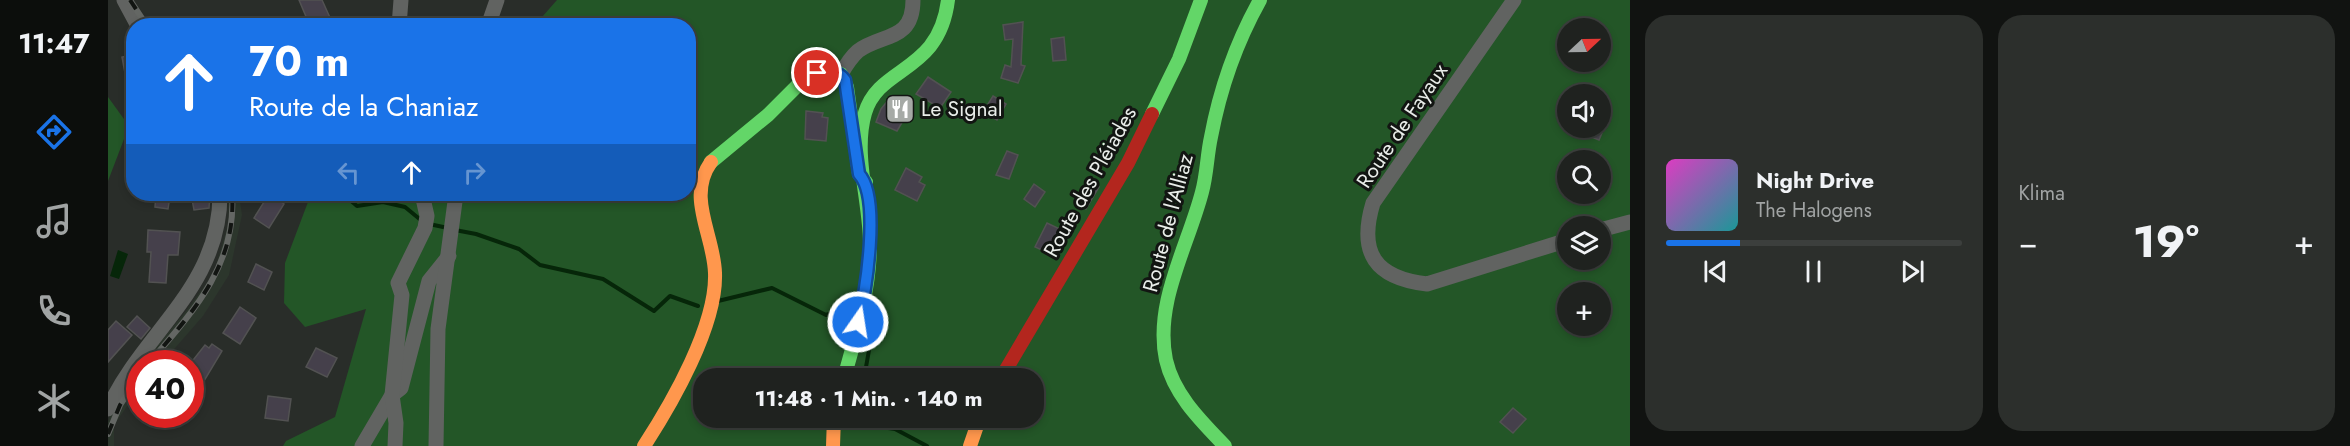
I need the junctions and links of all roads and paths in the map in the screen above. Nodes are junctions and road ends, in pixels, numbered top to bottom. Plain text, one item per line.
1 (124, 0) edge
2 (401, 0) edge
3 (497, 0) edge
4 (913, 0) edge
5 (948, 0) edge
6 (1200, 0) edge
7 (1260, 0) edge
8 (1514, 0) edge
9 (134, 18) edge
10 (400, 18) edge
11 (491, 18) edge
12 (841, 74) junction
13 (866, 182) junction
14 (219, 201) edge
15 (423, 201) edge
16 (455, 201) edge
17 (1630, 222) edge
18 (1611, 227) edge
19 (1557, 243) edge
20 (450, 251) junction
21 (846, 368) edge
22 (1007, 368) edge
23 (392, 395) junction
24 (108, 409) edge
25 (834, 428) edge
26 (976, 428) edge
27 (362, 446) edge
28 (395, 446) edge
29 (436, 446) edge
30 (644, 446) edge
31 (833, 446) edge
32 (970, 446) edge
33 (1225, 446) edge

1 - 9 street
2 - 10 street
3 - 11 street
4 - 12 street
5 - 13 street
6 - 22 street, Route des Pléiades
7 - 33 street, Route de l'Alliaz
8 - 19 street, Route de Fayaux
12 - 13 street
12 - 30 street
13 - 21 street
14 - 24 street
15 - 23 street
16 - 20 street
17 - 18 street
20 - 23 street
20 - 29 street
23 - 27 street
23 - 28 street
25 - 31 street
26 - 32 street

